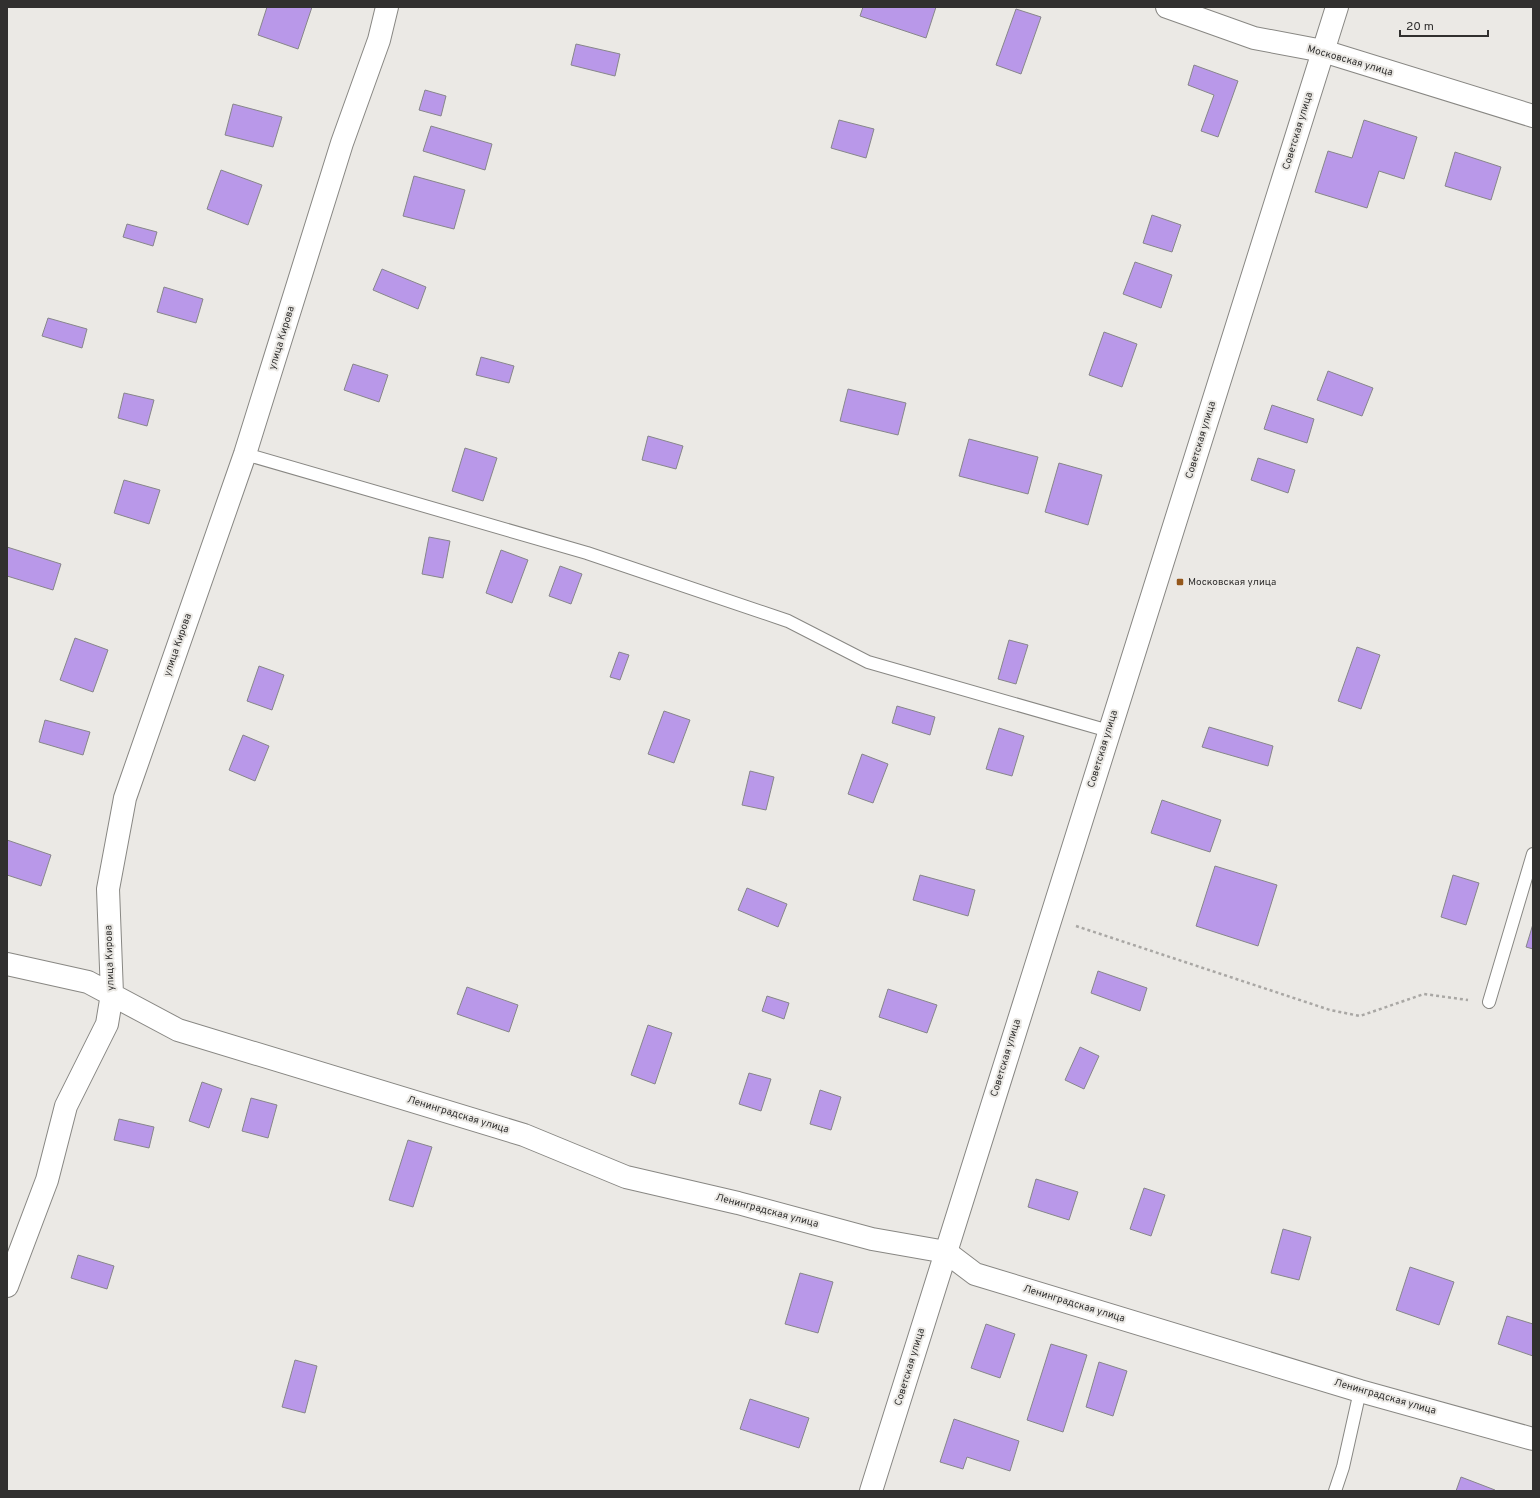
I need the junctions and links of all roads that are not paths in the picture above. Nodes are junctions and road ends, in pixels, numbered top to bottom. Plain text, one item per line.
1 (387, 7) edge
2 (1167, 7) edge
3 (1337, 7) edge
4 (1323, 51) junction
5 (1533, 116) edge
6 (246, 454) junction
7 (1109, 731) junction
8 (1533, 854) edge
9 (7, 964) edge
10 (112, 994) junction
11 (1489, 1002) road end
12 (946, 1252) junction
13 (7, 1286) edge
14 (1360, 1391) junction
15 (1533, 1439) edge
16 (871, 1491) edge
17 (1335, 1491) edge

1 - 6 street, улица Кирова
2 - 4 street, Московская улица
3 - 4 street, Советская улица
4 - 5 street, Московская улица
4 - 7 street, Советская улица
6 - 7 lane
6 - 10 street, улица Кирова
7 - 12 street, Советская улица
8 - 11 lane
9 - 10 street, Ленинградская улица
10 - 12 street, Ленинградская улица
10 - 13 street, улица Кирова
12 - 14 street, Ленинградская улица
12 - 16 street, Советская улица
14 - 15 street, Ленинградская улица
14 - 17 lane

